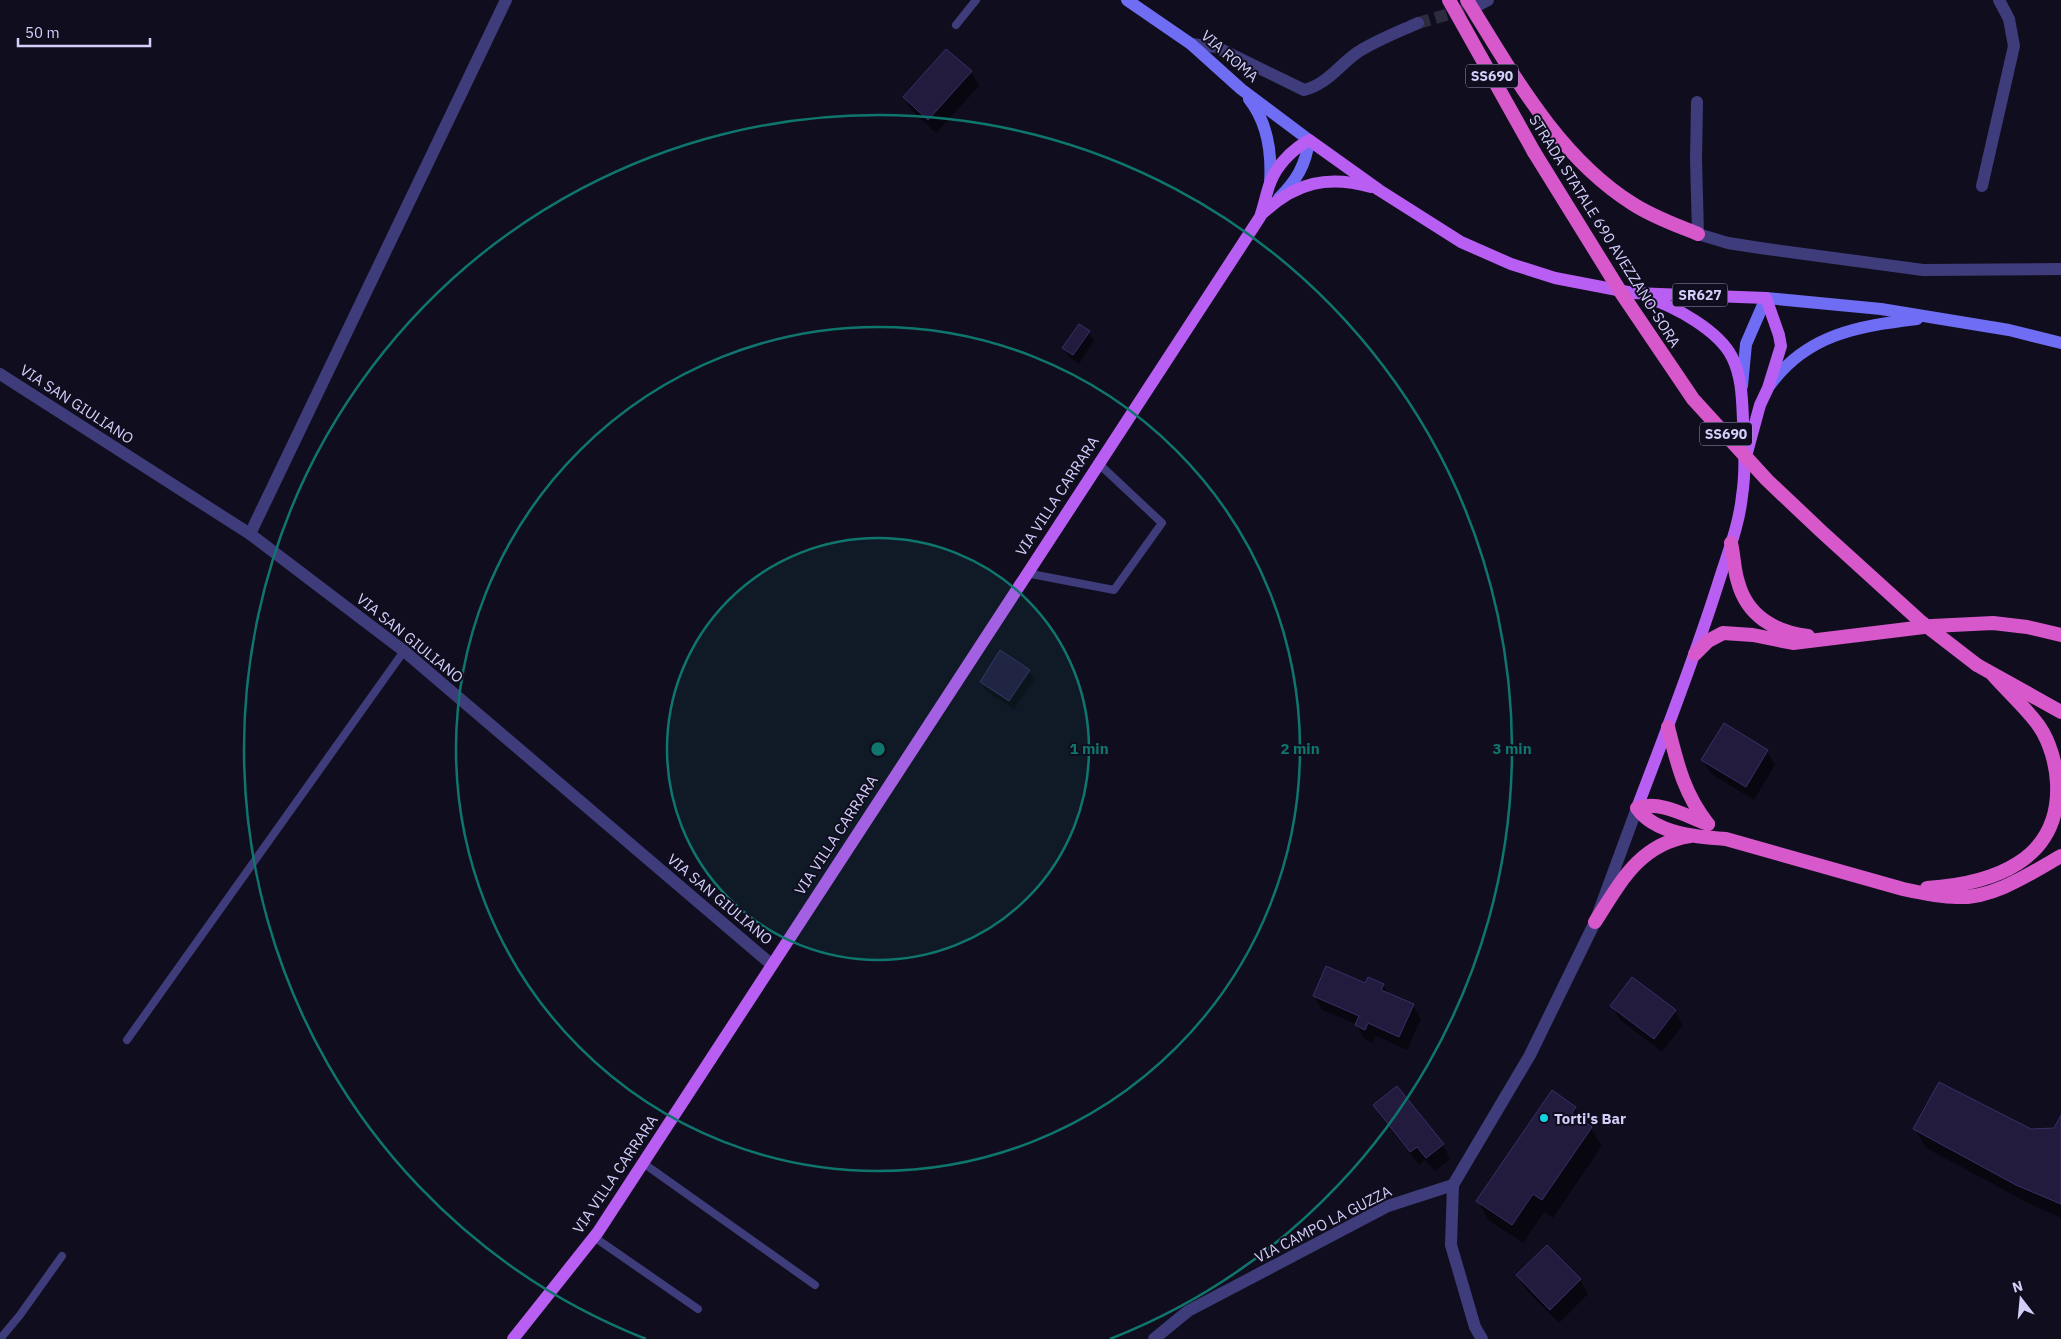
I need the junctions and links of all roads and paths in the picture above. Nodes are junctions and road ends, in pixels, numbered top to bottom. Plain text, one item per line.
1 (506, 0) edge
2 (976, 0) edge
3 (1127, 0) edge
4 (1449, 0) edge
5 (1999, 0) edge
6 (1478, 2) edge
7 (1418, 23) tunnel mouth
8 (956, 26) dead end
9 (1191, 44) junction
10 (1241, 89) junction
11 (1697, 102) dead end
12 (1309, 140) junction
13 (1270, 183) junction
14 (1982, 186) dead end
15 (1379, 190) junction
16 (1272, 205) junction
17 (1260, 217) junction
18 (1698, 234) junction
19 (2061, 270) edge
20 (1633, 293) junction
21 (1766, 298) junction
22 (1932, 317) junction
23 (2061, 342) edge
24 (0, 374) edge
25 (1742, 388) junction
26 (1768, 388) junction
27 (1745, 460) junction
28 (1098, 463) junction
29 (250, 534) junction
30 (1731, 543) junction
31 (1026, 573) junction
32 (2061, 635) edge
33 (1826, 638) junction
34 (404, 651) junction
35 (1694, 654) junction
36 (1993, 675) junction
37 (2061, 712) edge
38 (1668, 727) junction
39 (1637, 808) junction
40 (1708, 824) junction
41 (1693, 835) junction
42 (1726, 839) junction
43 (2061, 856) edge
44 (1904, 889) junction
45 (1595, 922) junction
46 (771, 964) junction
47 (127, 1040) dead end
48 (643, 1163) junction
49 (1453, 1185) junction
50 (594, 1237) junction
51 (62, 1256) dead end
52 (815, 1285) dead end
53 (698, 1309) dead end
54 (0, 1339) edge
55 (513, 1339) edge
56 (1154, 1339) edge
57 (1482, 1339) edge

1 - 29 street
2 - 8 lane
3 - 9 main road, VIA ROMA
4 - 36 highway, STRADA STATALE 690 AVEZZANO-SORA / SS690, bridge
5 - 14 street
6 - 18 highway
7 - 9 street
9 - 10 main road, VIA ROMA
10 - 12 main road, VIA ROMA
10 - 13 main road
11 - 18 street
12 - 13 main road
12 - 15 main road
12 - 16 main road
13 - 17 main road
15 - 16 main road
15 - 20 main road, SR627
16 - 17 main road
17 - 28 main road, VIA VILLA CARRARA
18 - 19 street
20 - 21 main road, SR627
20 - 25 main road
21 - 22 main road, SR627
21 - 25 main road
21 - 26 main road
22 - 23 main road, SR627
22 - 26 main road
24 - 29 street, VIA SAN GIULIANO
25 - 27 main road
26 - 27 main road
27 - 30 main road
28 - 31 main road, VIA VILLA CARRARA
28 - 31 lane
29 - 34 street, VIA SAN GIULIANO
30 - 33 highway
30 - 35 main road
31 - 46 main road, VIA VILLA CARRARA
32 - 33 highway
33 - 35 highway
34 - 46 street, VIA SAN GIULIANO
34 - 47 lane
35 - 38 main road
36 - 37 highway
36 - 44 highway
38 - 39 main road
38 - 40 highway
39 - 40 highway
39 - 41 highway
39 - 45 street
40 - 42 highway
41 - 42 highway
41 - 45 highway
42 - 44 highway
43 - 44 highway
45 - 49 street
46 - 48 main road, VIA VILLA CARRARA
48 - 50 main road, VIA VILLA CARRARA
48 - 52 lane
49 - 56 street, VIA CAMPO LA GUZZA
49 - 57 street
50 - 53 lane
50 - 55 main road, VIA VILLA CARRARA
51 - 54 lane

